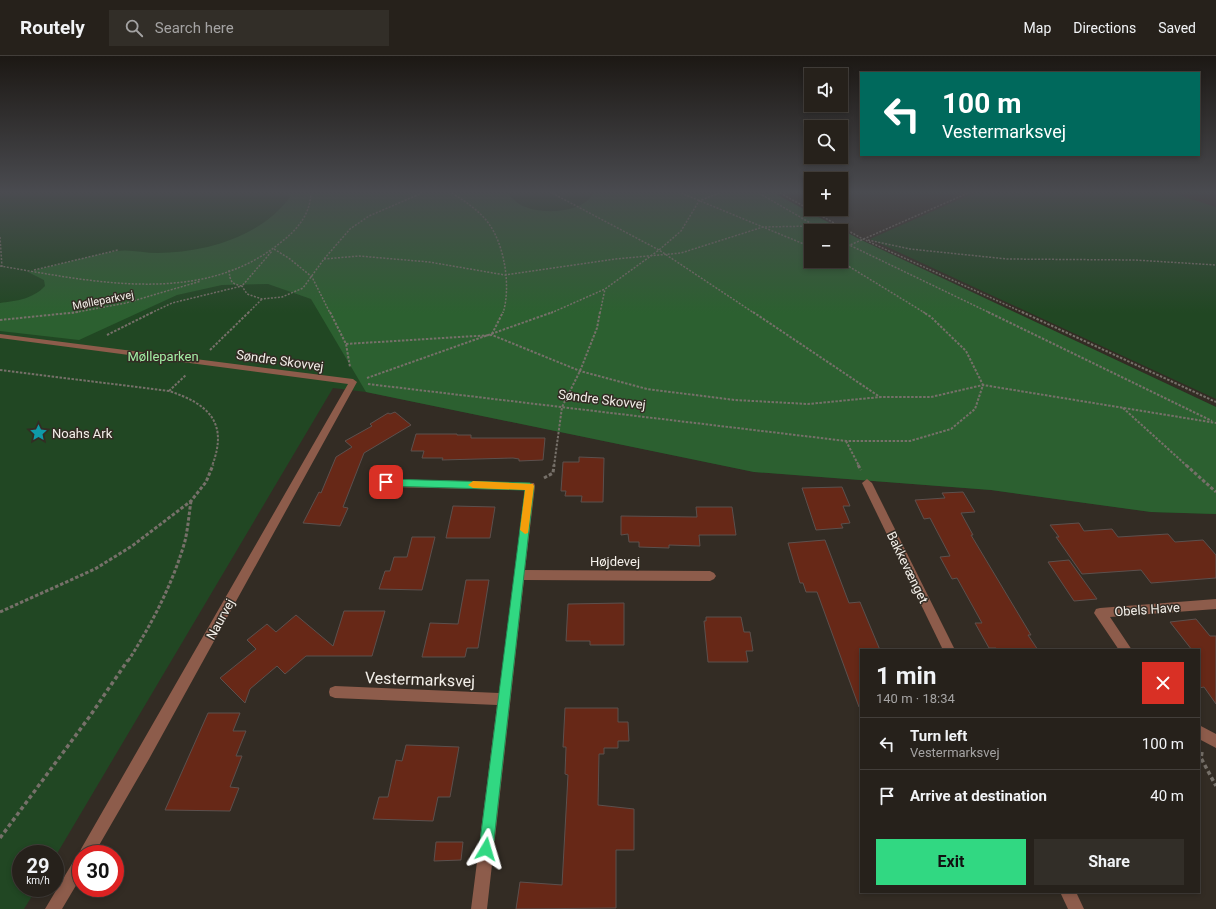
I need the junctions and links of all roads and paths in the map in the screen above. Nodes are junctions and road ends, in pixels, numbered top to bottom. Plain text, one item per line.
1 (292, 233) edge
2 (346, 233) edge
3 (494, 233) edge
4 (627, 233) edge
5 (679, 233) edge
6 (744, 233) edge
7 (776, 233) edge
8 (853, 233) edge
9 (875, 233) edge
10 (0, 237) edge
11 (863, 238) junction
12 (804, 244) edge
13 (849, 245) joint
14 (274, 249) junction
15 (118, 250) dead end
16 (659, 250) junction
17 (652, 255) junction
18 (666, 255) junction
19 (324, 259) junction
20 (1216, 265) edge
21 (1, 266) edge
22 (848, 266) edge
23 (32, 270) junction
24 (229, 270) junction
25 (506, 275) junction
26 (312, 277) junction
27 (205, 279) junction
28 (242, 286) junction
29 (605, 290) junction
30 (262, 299) junction
31 (0, 320) edge
32 (492, 335) junction
33 (0, 336) edge
34 (217, 343) dead end
35 (346, 344) junction
36 (83, 347) junction
37 (199, 362) junction
38 (0, 370) edge
39 (580, 371) junction
40 (353, 382) junction
41 (983, 385) junction
42 (169, 391) junction
43 (881, 397) junction
44 (1216, 402) edge
45 (562, 407) junction
46 (1123, 407) junction
47 (1216, 423) edge
48 (846, 441) junction
49 (386, 482) dead end
50 (867, 483) joint
51 (530, 486) junction
52 (1216, 492) edge
53 (191, 501) junction
54 (519, 575) junction
55 (710, 576) dead end
56 (1216, 604) edge
57 (0, 612) edge
58 (949, 649) edge
59 (1125, 649) edge
60 (335, 692) dead end
61 (504, 699) junction
62 (1206, 736) edge
63 (1216, 786) edge
64 (0, 838) edge
65 (91, 845) edge
66 (72, 877) edge
67 (1068, 893) edge
68 (53, 909) edge
69 (479, 909) edge
70 (1076, 909) edge

1 - 14 path, Mølleparkvej
2 - 19 path
3 - 25 path
4 - 16 path
5 - 16 path
6 - 18 path
7 - 12 path
8 - 11 path
9 - 11 path
10 - 21 path
11 - 13 path
11 - 20 path
11 - 44 path
13 - 47 path
14 - 24 path, Mølleparkvej
14 - 26 path
14 - 28 path
15 - 23 path
16 - 17 path
16 - 18 path
17 - 18 path
17 - 25 path
17 - 29 path
18 - 43 path
19 - 25 path
19 - 26 path
21 - 23 path, Mølleparkvej
22 - 41 path
23 - 27 path, Mølleparkvej
24 - 27 path, Mølleparkvej
24 - 28 path
25 - 32 path
26 - 30 path
26 - 35 path
27 - 31 path, Mølleparkvej
28 - 30 path
28 - 36 path
29 - 32 path
29 - 39 path
30 - 34 path
32 - 35 path
32 - 39 path
32 - 40 path
33 - 36 street, Søndre Skovvej
35 - 40 path
36 - 37 street, Søndre Skovvej
37 - 40 street, Søndre Skovvej
37 - 42 path
38 - 42 path
39 - 43 path
39 - 45 path
40 - 45 path, Søndre Skovvej
40 - 65 street, Naurvej
41 - 43 path
41 - 46 path
41 - 48 path, Søndre Skovvej
42 - 53 path
45 - 48 path, Søndre Skovvej
45 - 51 path
46 - 47 path
46 - 52 path
48 - 50 path
49 - 51 street
50 - 58 street, Bakkevænget
51 - 54 street
53 - 57 path
53 - 64 path
54 - 55 street, Højdevej
54 - 61 street
56 - 59 street, Obels Have
60 - 61 street, Vestermarksvej
61 - 69 street
62 - 63 path
66 - 68 street
67 - 70 street

